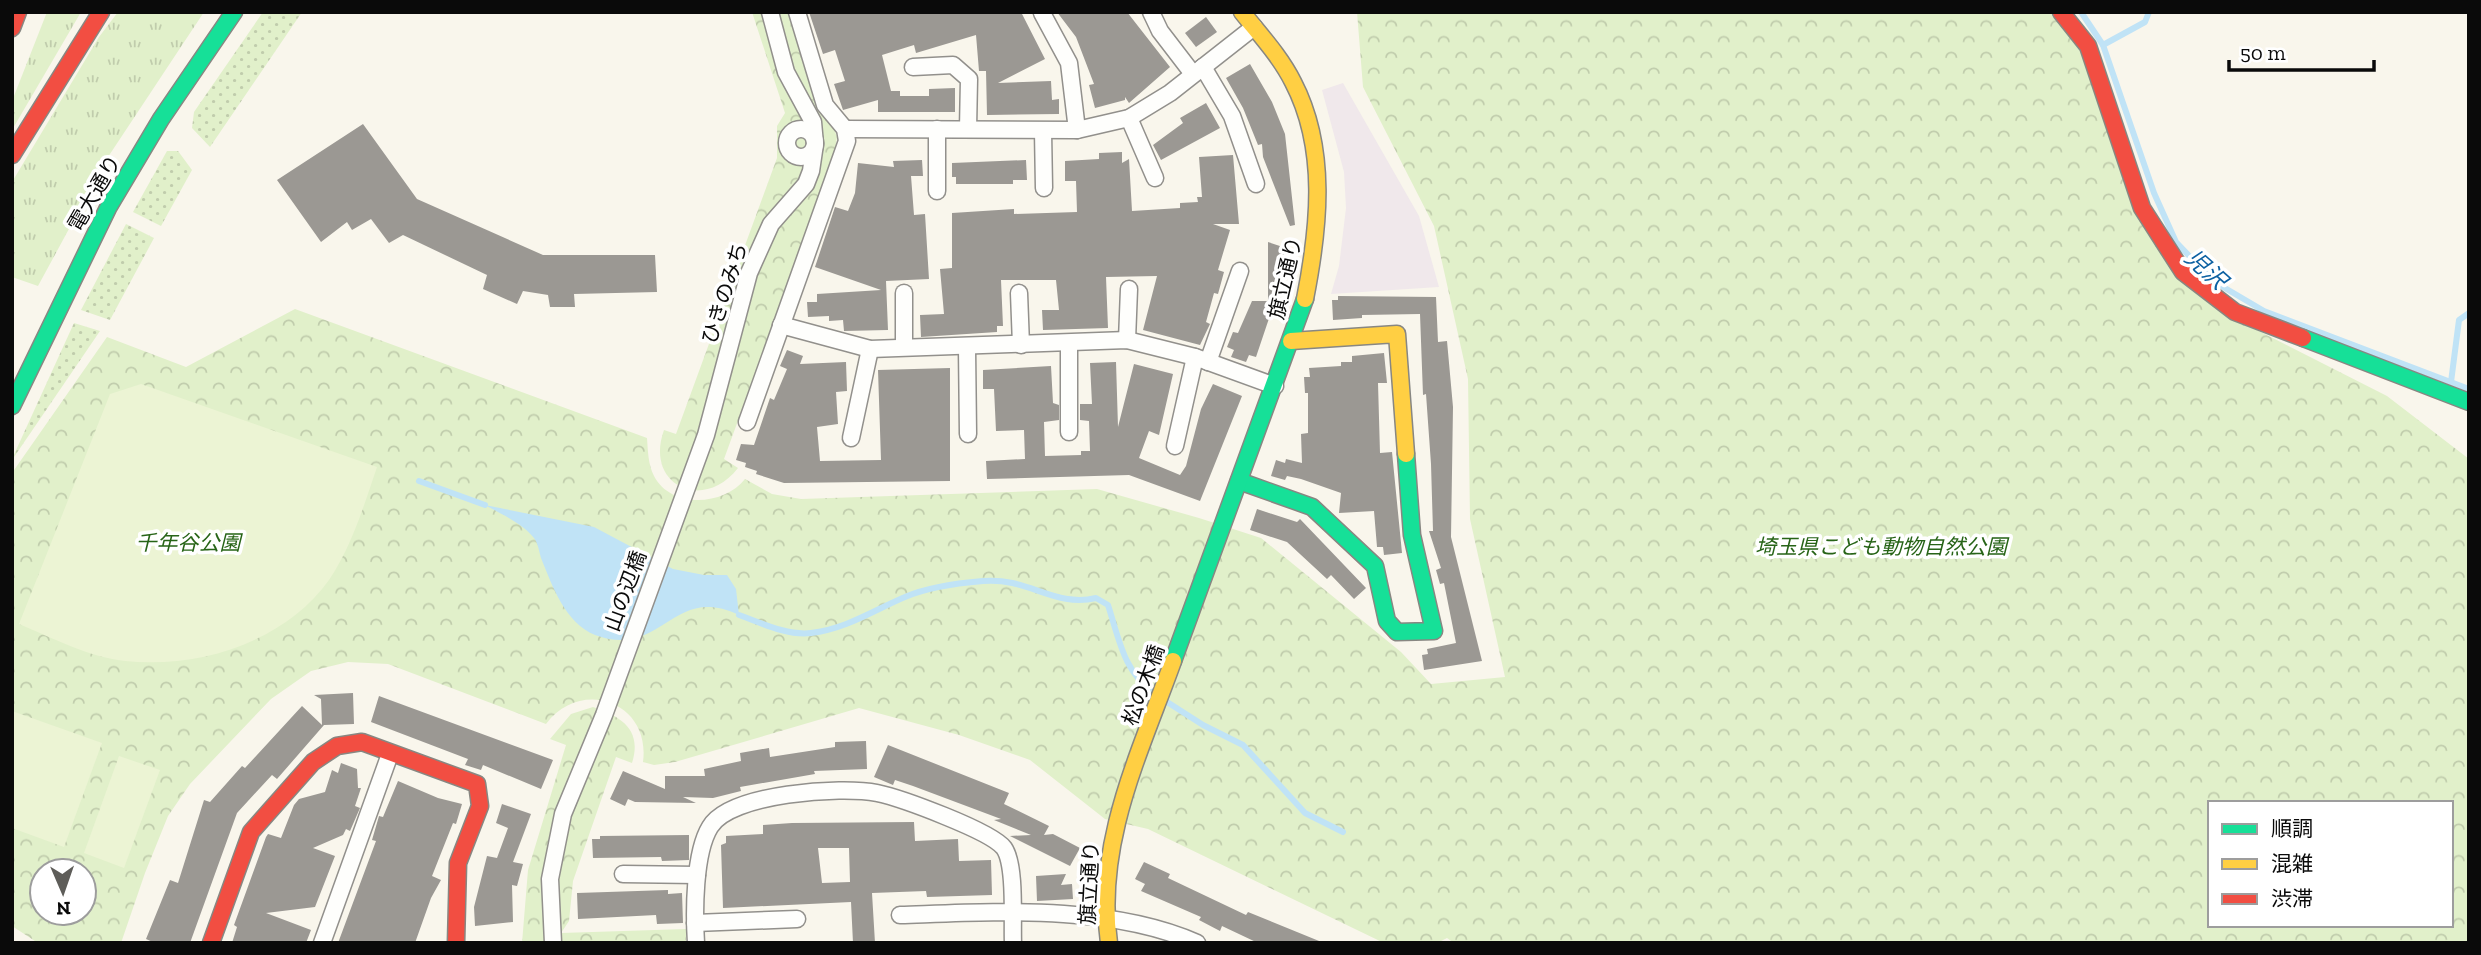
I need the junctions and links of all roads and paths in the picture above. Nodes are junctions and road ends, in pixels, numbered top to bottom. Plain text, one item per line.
1 (18, 12) edge
2 (101, 12) edge
3 (234, 12) edge
4 (770, 12) edge
5 (797, 12) edge
6 (1151, 12) edge
7 (1242, 12) edge
8 (2061, 12) edge
9 (1042, 13) edge
10 (1254, 27) junction
11 (12, 28) edge
12 (913, 67) dead end
13 (1198, 70) junction
14 (1129, 118) junction
15 (845, 129) junction
16 (937, 129) junction
17 (968, 129) junction
18 (1077, 130) junction
19 (1043, 131) junction
20 (12, 155) edge
21 (1155, 178) dead end
22 (1256, 184) dead end
23 (1044, 188) dead end
24 (937, 191) dead end
25 (1240, 271) dead end
26 (1129, 289) dead end
27 (904, 293) dead end
28 (1019, 293) dead end
29 (781, 325) junction
30 (1127, 340) junction
31 (1291, 341) junction
32 (1069, 343) junction
33 (1021, 345) junction
34 (904, 347) junction
35 (967, 348) junction
36 (870, 349) junction
37 (1201, 359) junction
38 (1275, 386) junction
39 (2469, 402) edge
40 (12, 406) edge
41 (747, 422) dead end
42 (1069, 432) dead end
43 (968, 434) dead end
44 (851, 438) dead end
45 (1175, 446) dead end
46 (687, 481) joint
47 (1239, 481) junction
48 (1211, 560) joint
49 (390, 754) junction
50 (1114, 824) joint
51 (623, 874) dead end
52 (696, 875) junction
53 (1011, 911) junction
54 (900, 915) dead end
55 (797, 919) dead end
56 (1105, 920) junction
57 (695, 923) junction
58 (211, 943) edge
59 (323, 943) edge
60 (456, 943) edge
61 (552, 943) edge
62 (696, 943) edge
63 (1013, 943) edge
64 (1109, 943) edge
65 (1197, 943) edge

1 - 11 main road
2 - 20 main road
3 - 40 main road, 電大通り
4 - 46 street, ひきのみち
5 - 15 street
6 - 13 street
7 - 10 main road, 旗立通り
8 - 39 main road
9 - 18 street
10 - 13 street
10 - 31 main road, 旗立通り
12 - 17 street
13 - 14 street
13 - 22 street
14 - 18 street
14 - 21 street
15 - 16 street
15 - 29 street
16 - 17 street
16 - 24 street
17 - 19 street
18 - 19 street
19 - 23 street
25 - 37 street
26 - 30 street
27 - 34 street
28 - 33 street
29 - 36 street
29 - 41 street
30 - 32 street
30 - 37 street
31 - 38 main road, 旗立通り
31 - 47 main road
32 - 33 street
32 - 42 street
33 - 35 street
34 - 35 street
34 - 36 street
35 - 43 street
36 - 44 street
37 - 38 street
37 - 45 street
38 - 47 main road, 旗立通り
46 - 61 street, 山の辺橋
47 - 48 main road, 旗立通り
48 - 50 main road, 松の木橋
49 - 58 main road
49 - 59 street
49 - 60 main road
50 - 56 main road, 旗立通り
51 - 52 street
52 - 53 street
52 - 57 street
53 - 54 street
53 - 56 street
53 - 63 street
55 - 57 street
56 - 64 main road, 旗立通り
56 - 65 street
57 - 62 street

